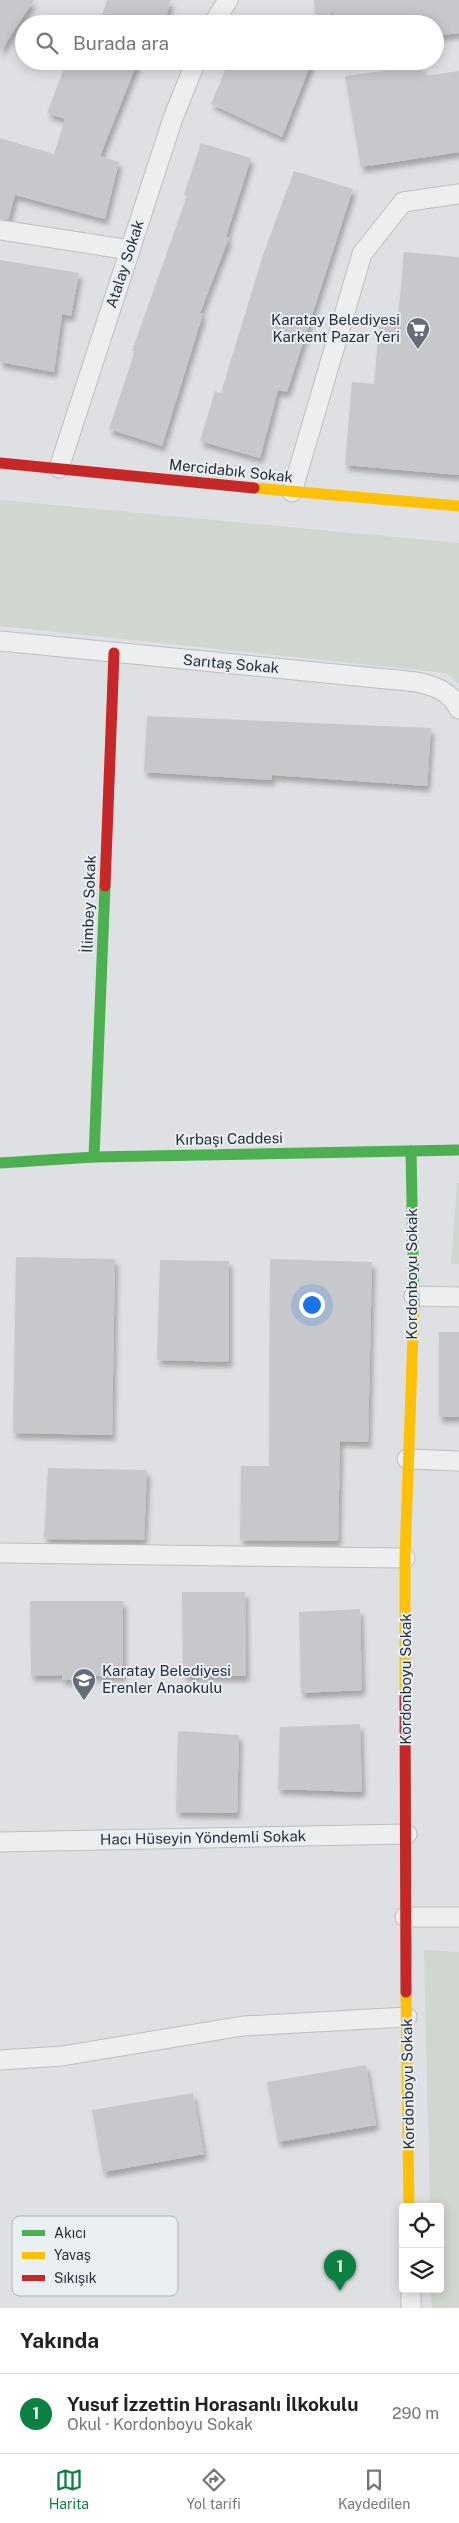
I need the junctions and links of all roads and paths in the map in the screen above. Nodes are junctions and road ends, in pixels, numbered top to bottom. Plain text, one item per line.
1 (228, 0) edge
2 (219, 15) edge
3 (192, 70) edge
4 (459, 194) edge
5 (0, 230) edge
6 (130, 250) junction
7 (0, 463) edge
8 (59, 468) junction
9 (292, 492) junction
10 (459, 506) edge
11 (0, 641) edge
12 (114, 653) junction
13 (457, 705) edge
14 (459, 1150) edge
15 (411, 1151) junction
16 (94, 1157) junction
17 (0, 1163) edge
18 (414, 1296) junction
19 (459, 1297) edge
20 (408, 1459) junction
21 (459, 1461) edge
22 (0, 1554) edge
23 (405, 1558) junction
24 (406, 1834) junction
25 (0, 1842) edge
26 (405, 1917) junction
27 (459, 1917) edge
28 (407, 2016) junction
29 (0, 2060) edge
30 (410, 2203) edge
31 (410, 2293) edge
32 (411, 2308) edge

1 - 2 street
3 - 6 street, Atalay Sokak
4 - 9 street
5 - 6 street
6 - 8 street, Atalay Sokak
7 - 8 street, Mercidabık Sokak
8 - 9 street, Mercidabık Sokak
9 - 10 street, Mercidabık Sokak
11 - 12 street, Sarıtaş Sokak
12 - 13 street, Sarıtaş Sokak
12 - 16 street, İlimbey Sokak
14 - 15 street, Kırbaşı Caddesi
15 - 16 street, Kırbaşı Caddesi
15 - 18 street, Kordonboyu Sokak
16 - 17 street, Kırbaşı Caddesi
18 - 19 street
18 - 20 street, Kordonboyu Sokak
20 - 21 street
20 - 23 street, Kordonboyu Sokak
22 - 23 street
23 - 24 street, Kordonboyu Sokak
24 - 25 street, Hacı Hüseyin Yöndemli Sokak
24 - 26 street, Kordonboyu Sokak
26 - 27 street
26 - 28 street, Kordonboyu Sokak
28 - 29 street
28 - 30 street, Kordonboyu Sokak
31 - 32 street

